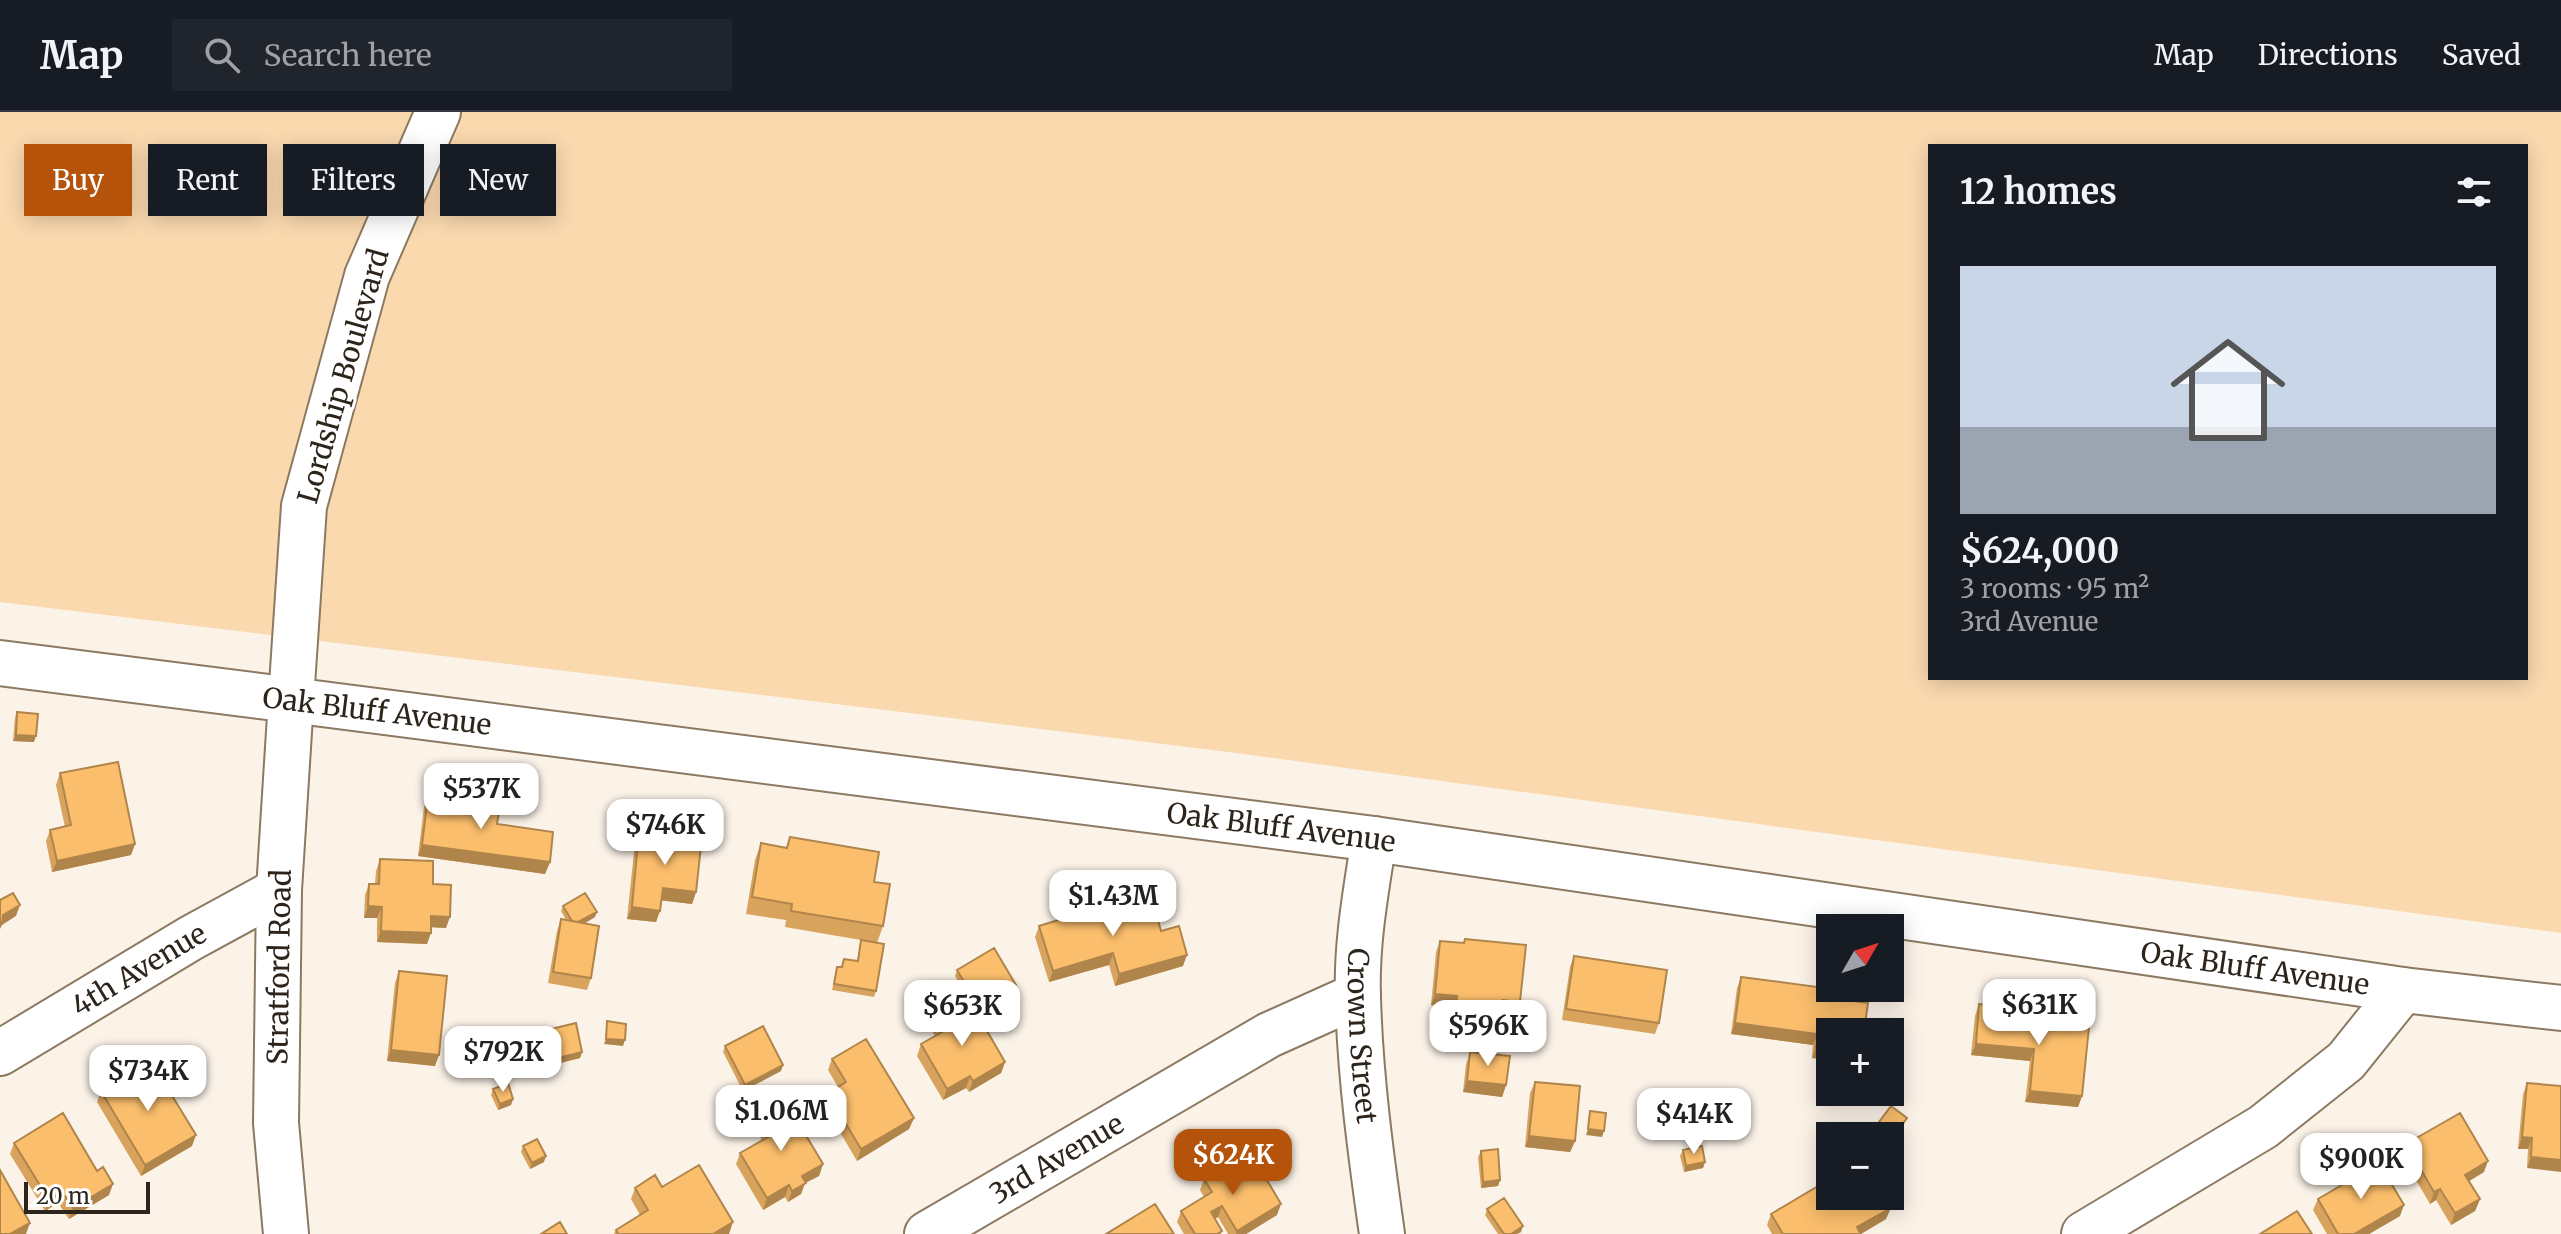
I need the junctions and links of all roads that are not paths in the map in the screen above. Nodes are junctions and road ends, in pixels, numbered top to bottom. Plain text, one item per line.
1 (438, 112) edge
2 (0, 663) edge
3 (291, 700) junction
4 (1374, 839) junction
5 (279, 890) junction
6 (2403, 990) junction
7 (1358, 995) junction
8 (2561, 1008) edge
9 (0, 1053) edge
10 (286, 1234) edge
11 (927, 1234) edge
12 (1382, 1234) edge
13 (2084, 1234) edge

1 - 3 main road, Lordship Boulevard
2 - 3 main road, Oak Bluff Avenue
3 - 4 main road, Oak Bluff Avenue
3 - 5 main road, Stratford Road
4 - 6 main road, Oak Bluff Avenue
4 - 7 main road, Crown Street
5 - 9 main road, 4th Avenue
5 - 10 main road, Stratford Road
6 - 8 main road, Oak Bluff Avenue
6 - 13 main road
7 - 11 main road, 3rd Avenue
7 - 12 main road, Crown Street

